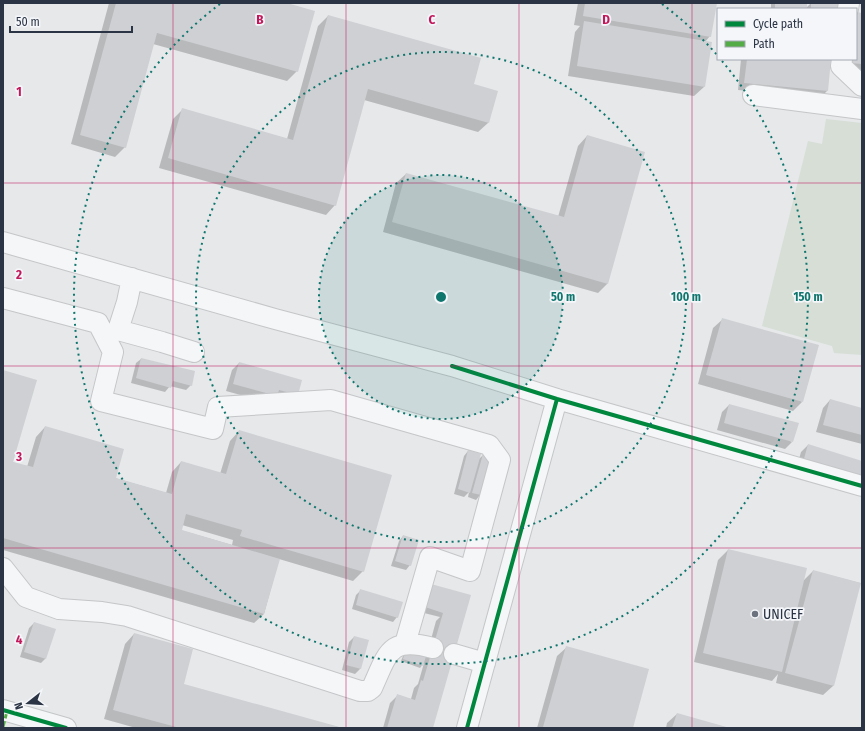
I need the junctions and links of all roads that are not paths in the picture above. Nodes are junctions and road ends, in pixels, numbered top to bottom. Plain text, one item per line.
1 (842, 60) edge
2 (862, 86) edge
3 (753, 96) dead end
4 (862, 109) edge
5 (3, 242) edge
6 (132, 278) junction
7 (3, 298) edge
8 (194, 352) dead end
9 (557, 399) junction
10 (862, 486) edge
11 (3, 568) edge
12 (405, 644) junction
13 (433, 648) dead end
14 (454, 654) dead end
15 (485, 663) junction
16 (4, 716) edge
17 (66, 728) edge
18 (467, 728) edge

1 - 2 street
3 - 4 street
5 - 6 street
6 - 8 street
6 - 9 street
7 - 12 street
9 - 10 street
9 - 15 street
11 - 12 street
12 - 13 street
14 - 15 street
15 - 18 street
16 - 17 street

